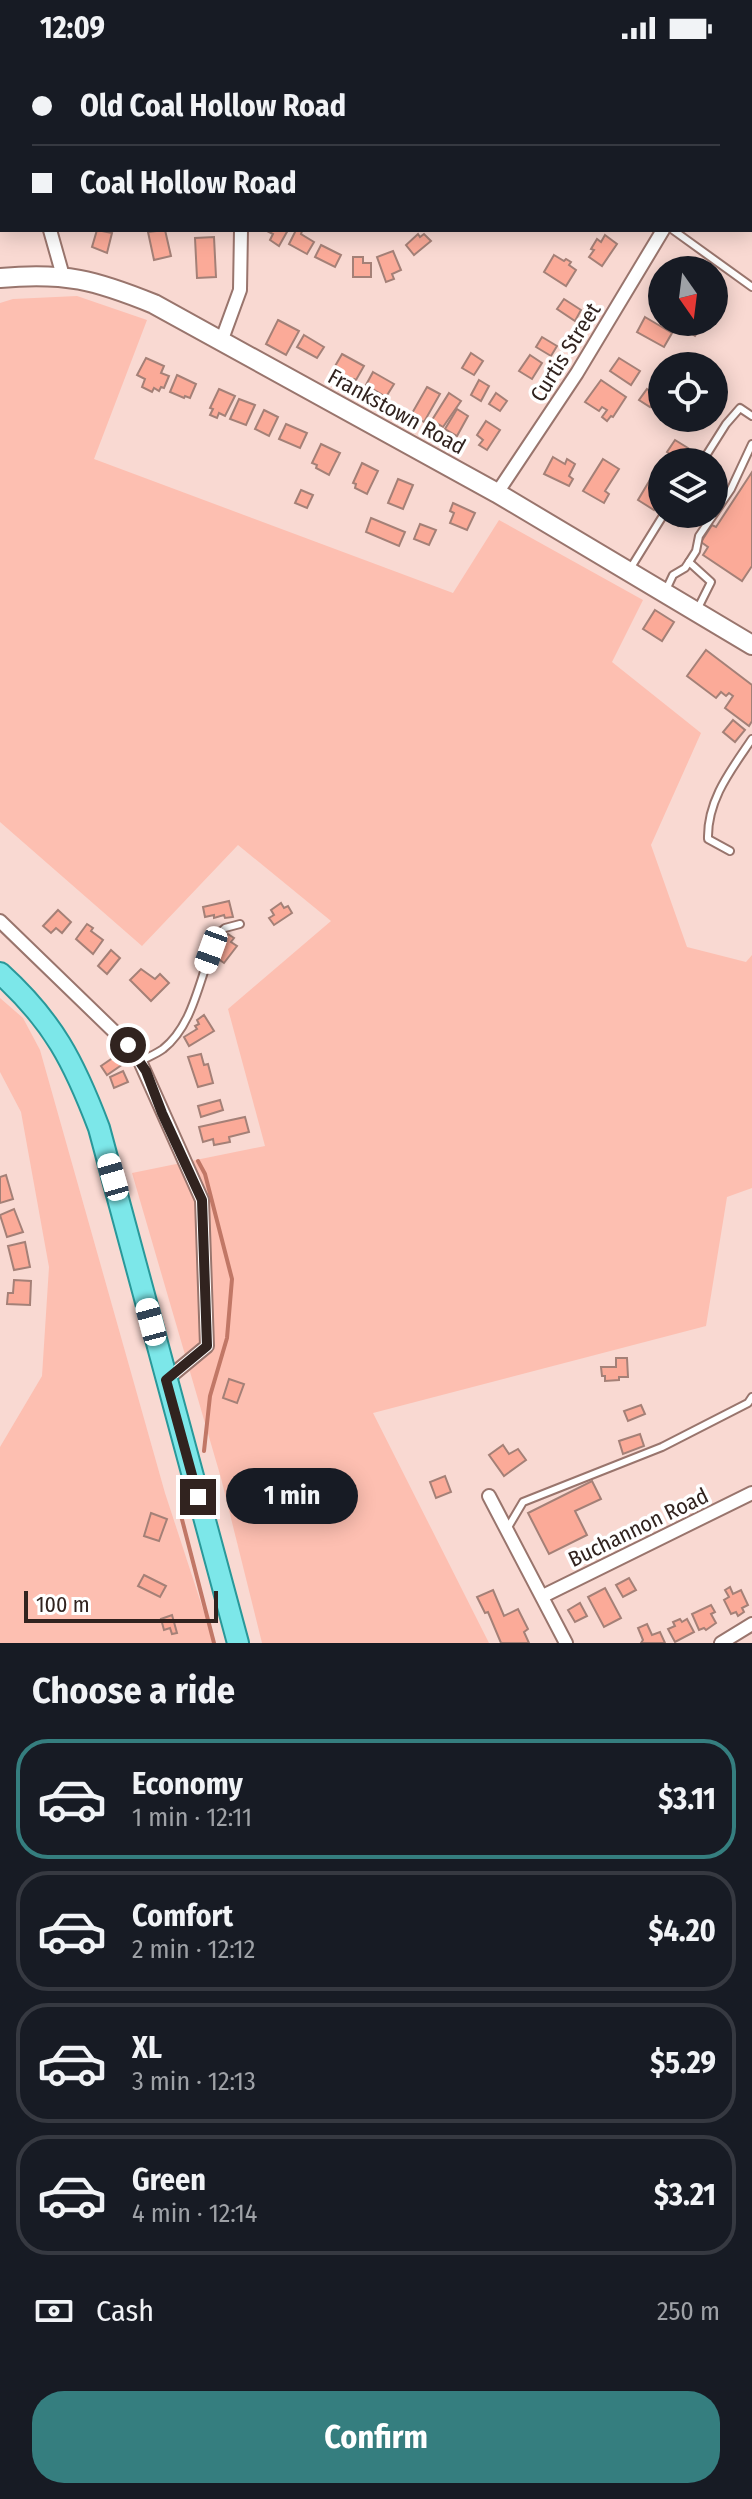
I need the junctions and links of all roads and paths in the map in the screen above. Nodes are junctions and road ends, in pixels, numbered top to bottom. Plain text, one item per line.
1 (51, 232) edge
2 (241, 232) edge
3 (662, 232) edge
4 (676, 232) edge
5 (63, 276) junction
6 (0, 278) edge
7 (752, 287) edge
8 (221, 342) junction
9 (752, 416) edge
10 (752, 444) edge
11 (711, 448) edge
12 (497, 493) junction
13 (656, 528) edge
14 (689, 562) junction
15 (629, 572) junction
16 (664, 593) junction
17 (696, 612) junction
18 (752, 645) edge
19 (752, 739) edge
20 (730, 851) dead end
21 (0, 921) edge
22 (240, 924) dead end
23 (0, 973) edge
24 (141, 1061) junction
25 (166, 1380) junction
26 (752, 1397) edge
27 (752, 1493) edge
28 (489, 1496) dead end
29 (507, 1530) junction
30 (543, 1596) junction
31 (752, 1624) edge
32 (238, 1643) edge
33 (566, 1643) edge
34 (721, 1643) edge

1 - 5 street
2 - 8 street
3 - 12 street, Curtis Street
4 - 7 lane
5 - 6 main road, Frankstown Road
5 - 8 main road, Frankstown Road
8 - 12 main road, Frankstown Road
9 - 11 lane
10 - 14 lane
12 - 15 main road, Frankstown Road
13 - 15 lane
14 - 16 lane
14 - 17 lane
15 - 16 main road, Frankstown Road
16 - 17 main road, Frankstown Road
17 - 18 main road, Frankstown Road
19 - 20 lane
21 - 24 street
22 - 24 lane
23 - 25 main road
24 - 25 street
25 - 32 main road
26 - 29 lane
27 - 30 street, Buchannon Road
28 - 29 street
29 - 30 street
30 - 33 street
31 - 34 street

